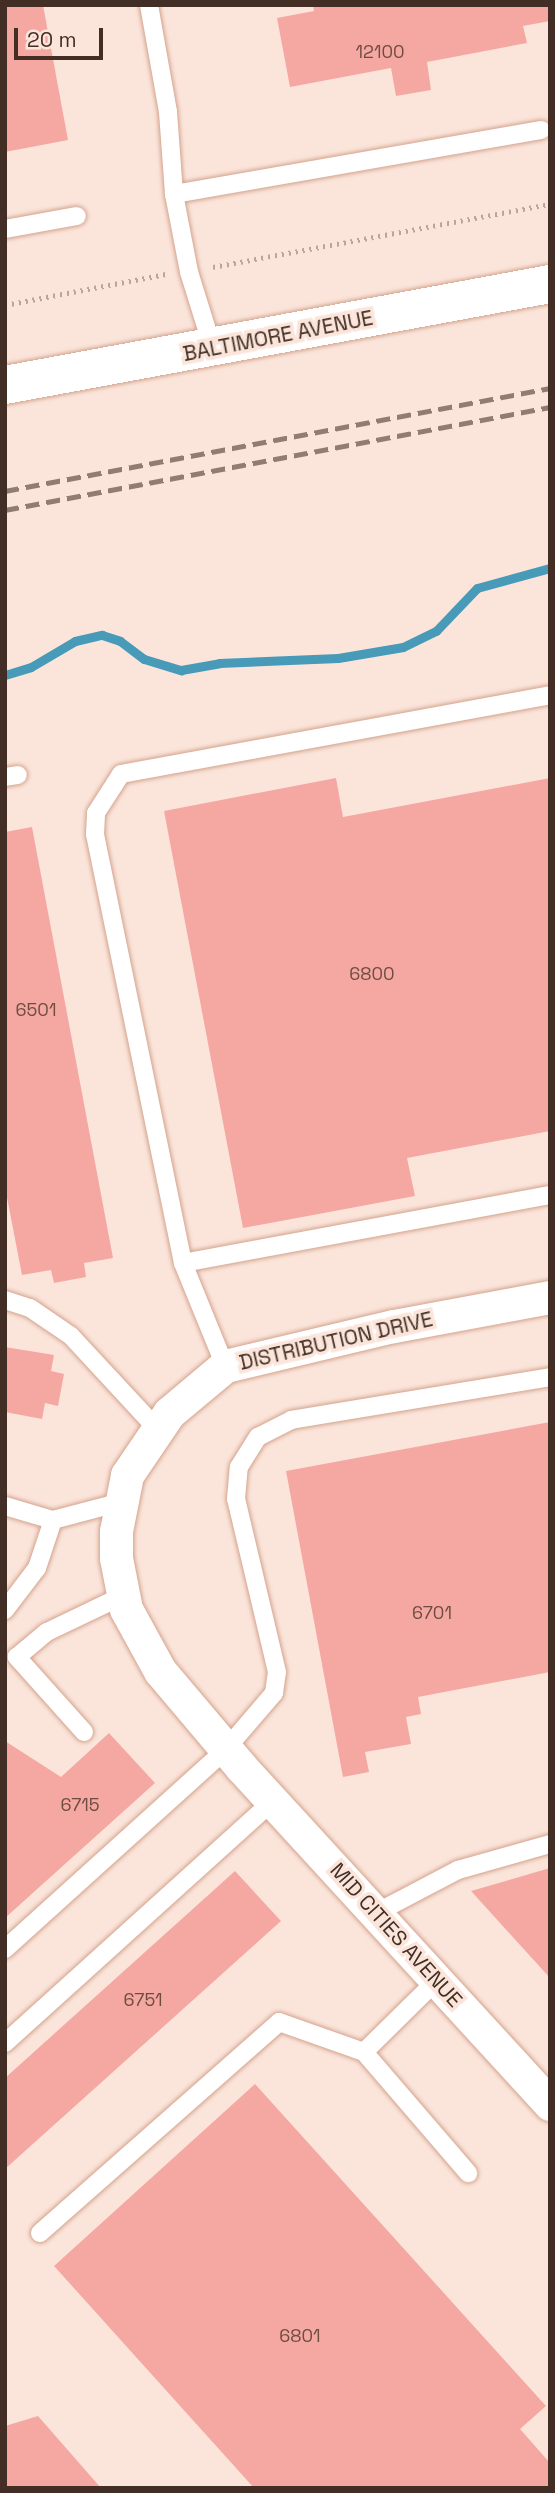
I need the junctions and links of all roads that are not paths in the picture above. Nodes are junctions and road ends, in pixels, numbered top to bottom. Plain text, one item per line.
1 (149, 5) edge
2 (541, 130) dead end
3 (174, 194) junction
4 (77, 216) dead end
5 (5, 229) edge
6 (550, 284) edge
7 (213, 349) junction
8 (5, 385) edge
9 (550, 695) edge
10 (550, 1195) edge
11 (183, 1263) junction
12 (550, 1297) edge
13 (5, 1300) edge
14 (225, 1366) junction
15 (550, 1377) edge
16 (157, 1429) junction
17 (121, 1502) junction
18 (5, 1506) edge
19 (53, 1520) junction
20 (122, 1596) junction
21 (5, 1610) edge
22 (11, 1661) edge
23 (84, 1732) dead end
24 (234, 1758) junction
25 (273, 1801) junction
26 (550, 1844) edge
27 (376, 1913) junction
28 (5, 1950) edge
29 (436, 1981) junction
30 (5, 2043) edge
31 (363, 2052) junction
32 (550, 2104) edge
33 (468, 2173) dead end
34 (40, 2233) dead end

1 - 3 lane
2 - 3 lane
3 - 7 lane
4 - 5 lane
6 - 7 main road, BALTIMORE AVENUE
7 - 8 main road, BALTIMORE AVENUE
9 - 11 lane
10 - 11 lane
11 - 14 lane
12 - 14 street, DISTRIBUTION DRIVE
13 - 16 lane
14 - 16 street, DISTRIBUTION DRIVE
15 - 24 lane
16 - 17 street, DISTRIBUTION DRIVE
17 - 19 lane
17 - 20 street, DISTRIBUTION DRIVE
18 - 19 lane
19 - 21 lane
20 - 22 lane
20 - 24 street, DISTRIBUTION DRIVE
22 - 23 lane
24 - 25 street, MID CITIES AVENUE
24 - 28 lane
25 - 27 street, MID CITIES AVENUE
25 - 30 lane
26 - 27 lane
27 - 29 street, MID CITIES AVENUE
29 - 31 lane
29 - 32 street, MID CITIES AVENUE
31 - 33 lane
31 - 34 lane

